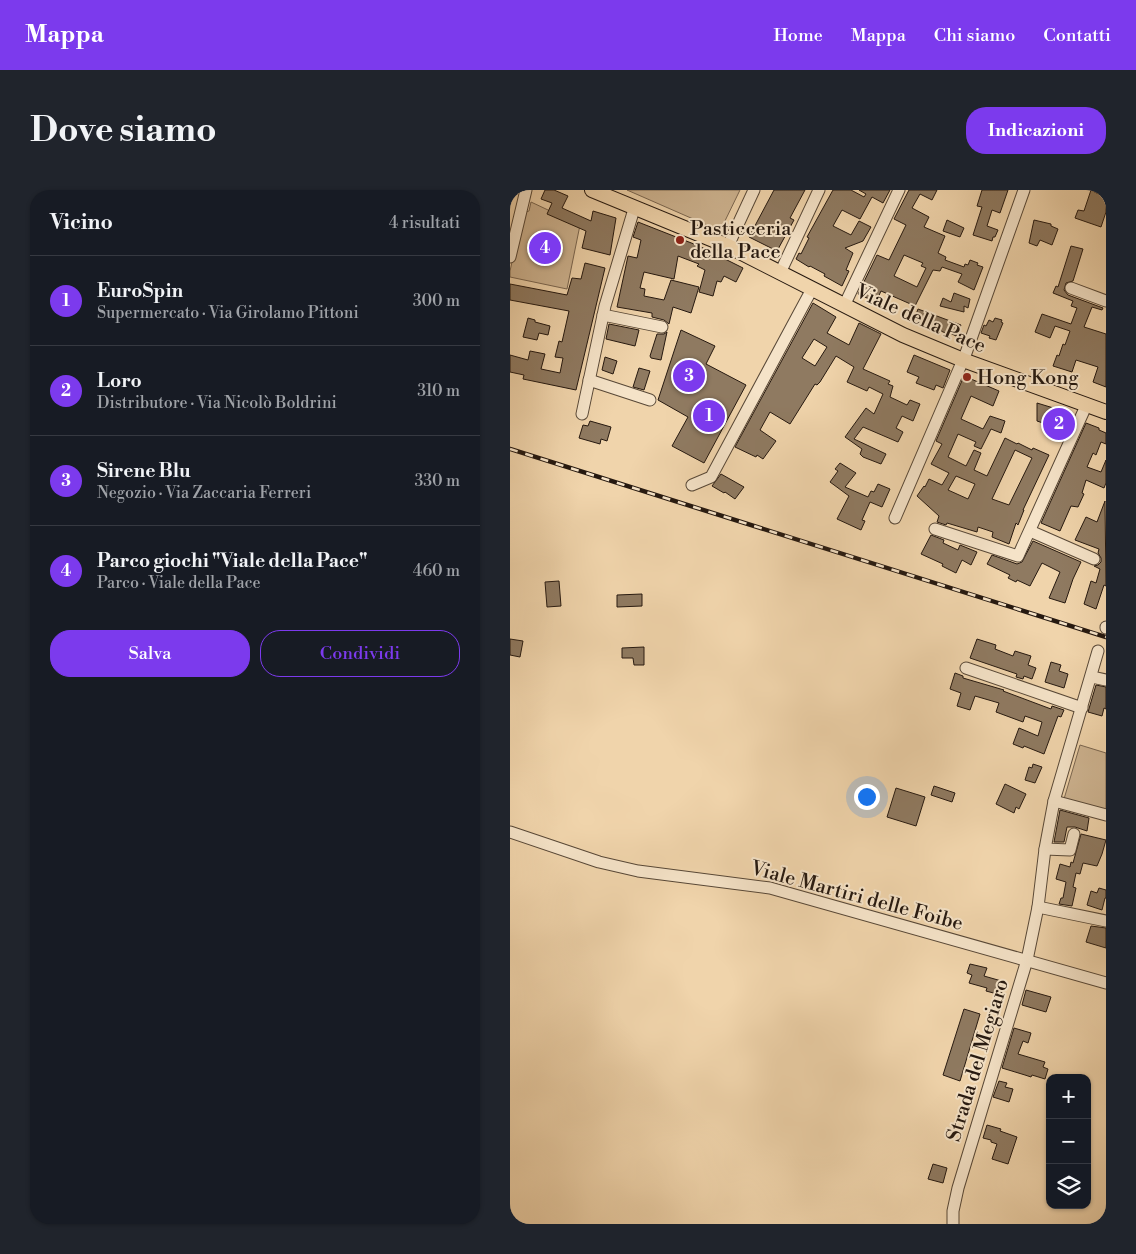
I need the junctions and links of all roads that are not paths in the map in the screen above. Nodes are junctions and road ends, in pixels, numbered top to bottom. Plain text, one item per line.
1 (526, 190) edge
2 (592, 190) edge
3 (754, 190) edge
4 (819, 190) edge
5 (900, 190) edge
6 (1024, 190) edge
7 (634, 209) junction
8 (728, 246) junction
9 (510, 257) edge
10 (780, 273) junction
11 (1070, 288) dead end
12 (812, 289) junction
13 (1106, 301) edge
14 (844, 306) junction
15 (603, 315) junction
16 (662, 327) dead end
17 (962, 360) junction
18 (589, 380) junction
19 (650, 400) dead end
20 (1086, 406) junction
21 (1106, 412) edge
22 (582, 414) dead end
23 (692, 485) dead end
24 (895, 518) dead end
25 (935, 529) dead end
26 (1030, 531) junction
27 (1094, 559) dead end
28 (1098, 651) dead end
29 (966, 668) dead end
30 (1092, 677) junction
31 (1106, 680) edge
32 (1082, 708) junction
33 (1054, 801) junction
34 (1106, 815) edge
35 (510, 832) edge
36 (1074, 834) dead end
37 (1045, 849) junction
38 (1038, 906) junction
39 (1106, 921) edge
40 (1027, 960) junction
41 (1106, 983) edge
42 (953, 1224) edge

1 - 9 street
2 - 7 main road, Viale della Pace
3 - 8 street
4 - 10 street
5 - 14 street
6 - 17 street
7 - 8 main road, Viale della Pace
7 - 15 street
8 - 10 main road, Viale della Pace
10 - 12 main road, Viale della Pace
11 - 13 street
12 - 14 main road, Viale della Pace
12 - 23 street
14 - 17 main road, Viale della Pace
15 - 16 street
15 - 18 street
17 - 20 main road, Viale della Pace
17 - 24 street
18 - 19 street
18 - 22 street
20 - 21 main road, Viale della Pace
20 - 26 street
25 - 26 street
26 - 27 street
28 - 30 street, Strada del Megiaro
29 - 32 street
30 - 31 street
30 - 32 street, Strada del Megiaro
32 - 33 street, Strada del Megiaro
33 - 34 street
33 - 37 street, Strada del Megiaro
35 - 40 street, Viale Martiri delle Foibe
36 - 37 street
37 - 38 street, Strada del Megiaro
38 - 39 street
38 - 40 street, Strada del Megiaro
40 - 41 street, Viale Martiri delle Foibe
40 - 42 street, Strada del Megiaro

